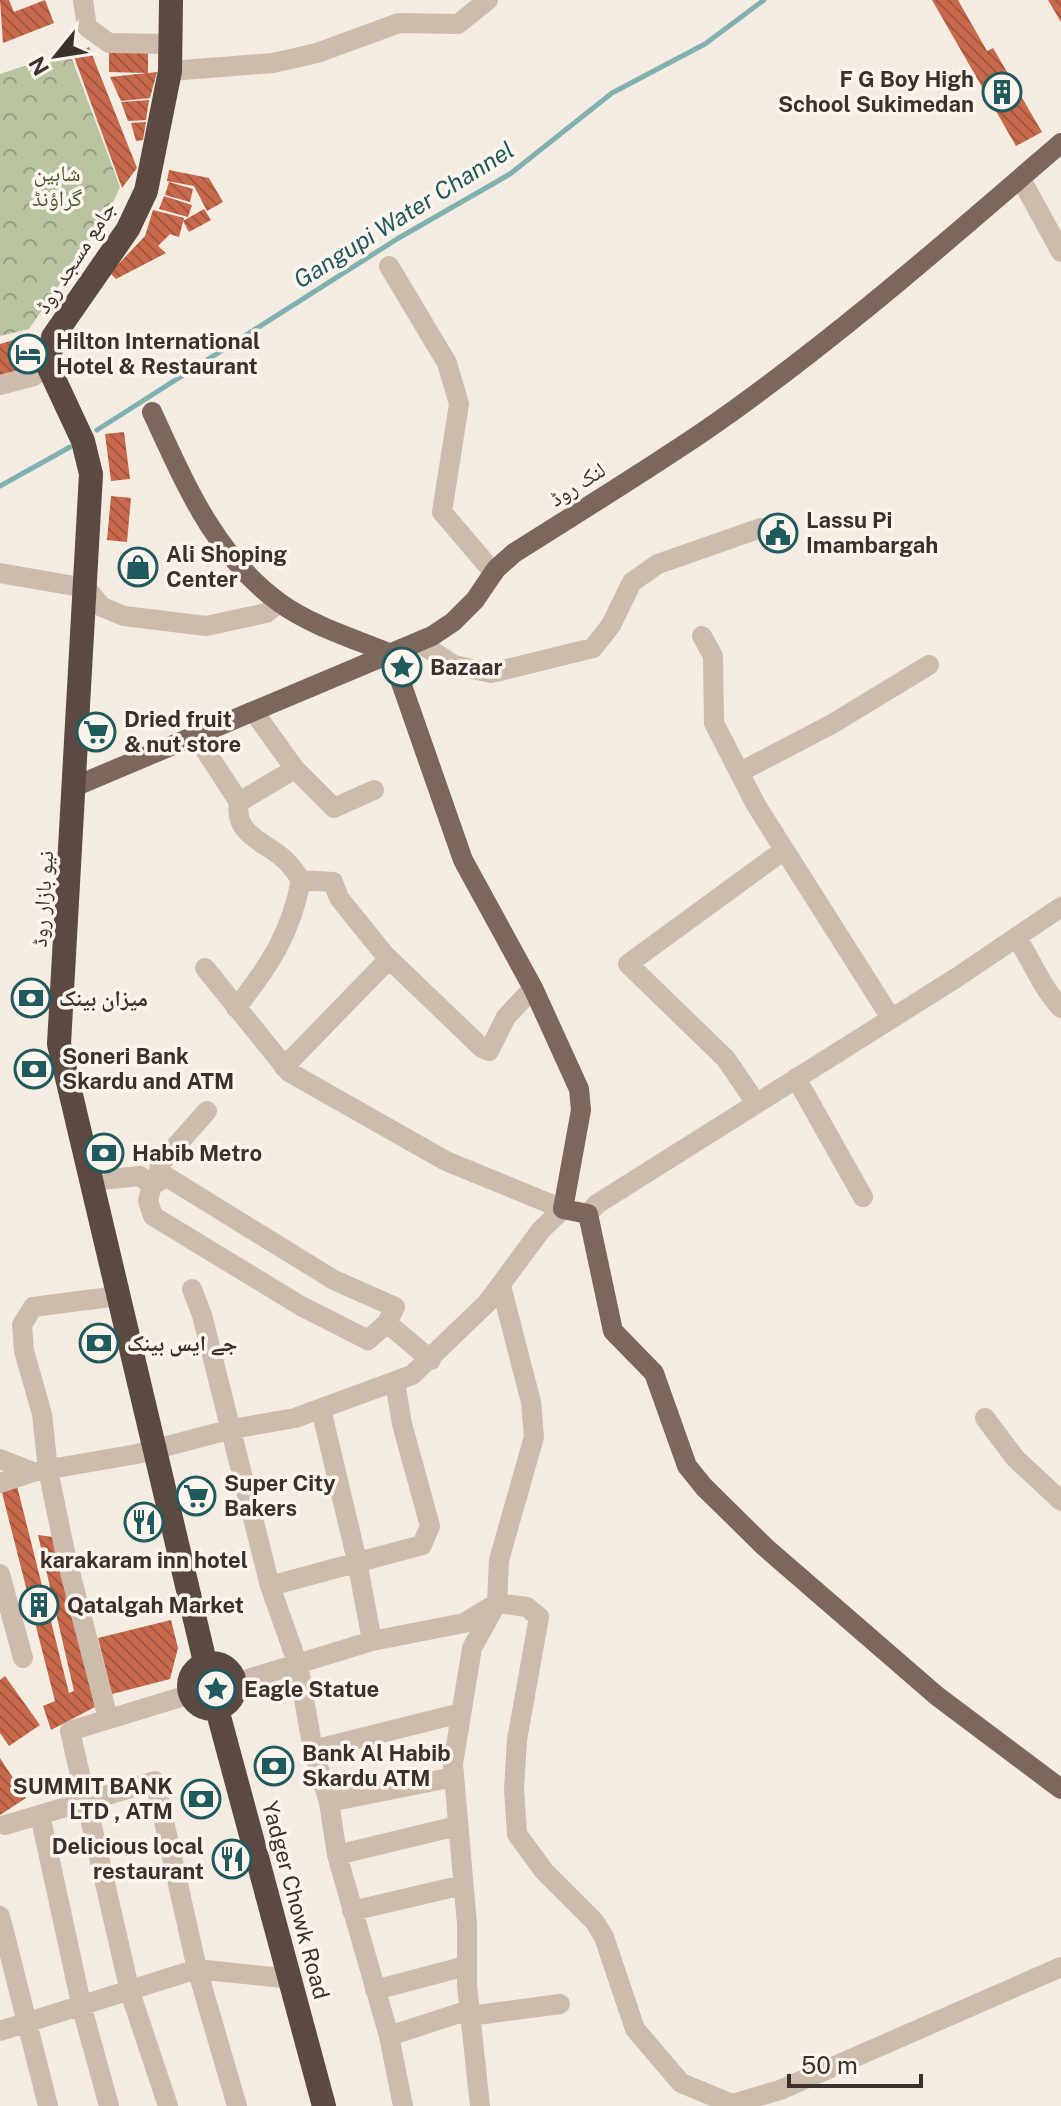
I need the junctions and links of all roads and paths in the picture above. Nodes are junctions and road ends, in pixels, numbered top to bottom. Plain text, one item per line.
1 (83, 0) edge
2 (171, 0) edge
3 (488, 0) edge
4 (169, 44) junction
5 (170, 71) junction
6 (1061, 143) edge
7 (1021, 179) junction
8 (1061, 252) edge
9 (389, 266) dead end
10 (52, 354) junction
11 (0, 385) edge
12 (152, 412) dead end
13 (761, 528) dead end
14 (0, 573) edge
15 (494, 573) junction
16 (86, 588) junction
17 (279, 603) junction
18 (702, 636) dead end
19 (418, 642) junction
20 (391, 654) junction
21 (929, 665) dead end
22 (254, 712) junction
23 (196, 736) junction
24 (295, 769) junction
25 (740, 772) junction
26 (76, 786) junction
27 (374, 790) dead end
28 (239, 802) junction
29 (784, 850) junction
30 (301, 880) junction
31 (1061, 907) edge
32 (1016, 937) junction
33 (389, 959) junction
34 (205, 968) dead end
35 (533, 988) junction
36 (236, 1008) junction
37 (1061, 1008) edge
38 (891, 1018) junction
39 (284, 1067) junction
40 (796, 1078) junction
41 (756, 1103) junction
42 (207, 1111) dead end
43 (91, 1181) junction
44 (159, 1181) junction
45 (863, 1197) dead end
46 (563, 1209) junction
47 (588, 1214) junction
48 (501, 1286) junction
49 (192, 1289) dead end
50 (118, 1296) junction
51 (387, 1323) junction
52 (431, 1360) junction
53 (395, 1382) junction
54 (321, 1409) junction
55 (985, 1418) dead end
56 (232, 1429) junction
57 (155, 1447) junction
58 (0, 1459) edge
59 (41, 1471) junction
60 (0, 1483) edge
61 (1061, 1501) edge
62 (357, 1561) junction
63 (0, 1574) edge
64 (270, 1586) junction
65 (497, 1603) junction
66 (372, 1641) junction
67 (23, 1658) dead end
68 (205, 1662) junction
69 (298, 1665) junction
70 (235, 1683) junction
71 (191, 1694) junction
72 (217, 1709) junction
73 (461, 1713) junction
74 (108, 1718) junction
75 (313, 1750) junction
76 (454, 1777) junction
77 (1061, 1789) edge
78 (329, 1802) junction
79 (85, 1804) junction
80 (40, 1815) junction
81 (5, 1825) dead end
82 (457, 1826) junction
83 (337, 1855) junction
84 (463, 1885) junction
85 (352, 1911) junction
86 (0, 1916) edge
87 (466, 1966) junction
88 (1061, 1967) edge
89 (197, 1969) junction
90 (291, 1979) junction
91 (375, 1990) junction
92 (130, 1992) junction
93 (560, 2004) dead end
94 (82, 2008) junction
95 (470, 2013) junction
96 (26, 2024) junction
97 (0, 2031) edge
98 (389, 2036) junction
99 (48, 2106) edge
100 (109, 2106) edge
101 (168, 2106) edge
102 (237, 2106) edge
103 (324, 2106) edge
104 (403, 2106) edge
105 (480, 2106) edge

1 - 4 street
2 - 4 highway, جامع مسجد روڈ
3 - 5 street
4 - 5 highway, جامع مسجد روڈ
5 - 10 highway, جامع مسجد روڈ
6 - 7 main road, لنک روڈ
7 - 8 street
7 - 15 main road, لنک روڈ
9 - 15 street
10 - 11 street
10 - 16 highway, نیو بازار روڈ
12 - 17 main road
13 - 19 street
14 - 16 street
15 - 19 main road, لنک روڈ
16 - 17 street
16 - 26 highway, نیو بازار روڈ
17 - 20 main road
18 - 25 street
19 - 20 main road, لنک روڈ
20 - 22 main road, لنک روڈ
20 - 35 main road
21 - 25 street
22 - 23 main road, لنک روڈ
22 - 24 street
23 - 26 main road, لنک روڈ
23 - 28 street
24 - 27 street
24 - 28 street
25 - 29 street
26 - 43 highway, نیو بازار روڈ
28 - 30 street
29 - 38 street
29 - 41 street
30 - 33 street
30 - 36 street
31 - 32 street
32 - 37 street
32 - 38 street
33 - 35 street
33 - 39 street
34 - 36 street
35 - 46 main road
36 - 39 street
38 - 40 street
39 - 46 street
40 - 41 street
40 - 45 street
41 - 47 street
42 - 44 street
43 - 44 street
43 - 50 highway, نیو بازار روڈ
44 - 51 street
44 - 51 street
46 - 47 main road
46 - 48 street
47 - 77 main road
48 - 52 street
48 - 65 street
49 - 56 street
50 - 57 highway, نیو بازار روڈ
50 - 59 street
51 - 52 street
52 - 53 street
53 - 54 street
53 - 62 street
54 - 56 street
54 - 62 street
55 - 61 street
56 - 57 street
56 - 64 street
57 - 59 street
57 - 68 highway
58 - 59 street
59 - 60 street
59 - 74 street
62 - 64 street
62 - 66 street
63 - 67 street
64 - 69 street
65 - 66 street
65 - 73 street
65 - 88 street
66 - 69 street
68 - 70 highway
68 - 71 highway
69 - 70 street
69 - 75 street
70 - 72 highway
71 - 72 highway
71 - 74 street
72 - 90 highway, Yadger Chowk Road
73 - 75 street
73 - 76 street
74 - 79 street
75 - 78 street
76 - 78 street
76 - 82 street
78 - 83 street
79 - 80 street
79 - 89 street
79 - 92 street
80 - 81 street
80 - 94 street
82 - 83 street
82 - 84 street
83 - 85 street
84 - 85 street
84 - 87 street
85 - 91 street
86 - 96 street
87 - 91 street
87 - 95 street
89 - 90 street
89 - 92 street
89 - 102 street
90 - 103 highway, Yadger Chowk Road
91 - 98 street
92 - 94 street
92 - 101 street
93 - 95 street
94 - 96 street
94 - 100 street
95 - 98 street
95 - 105 street
96 - 97 street
96 - 99 street
98 - 104 street

